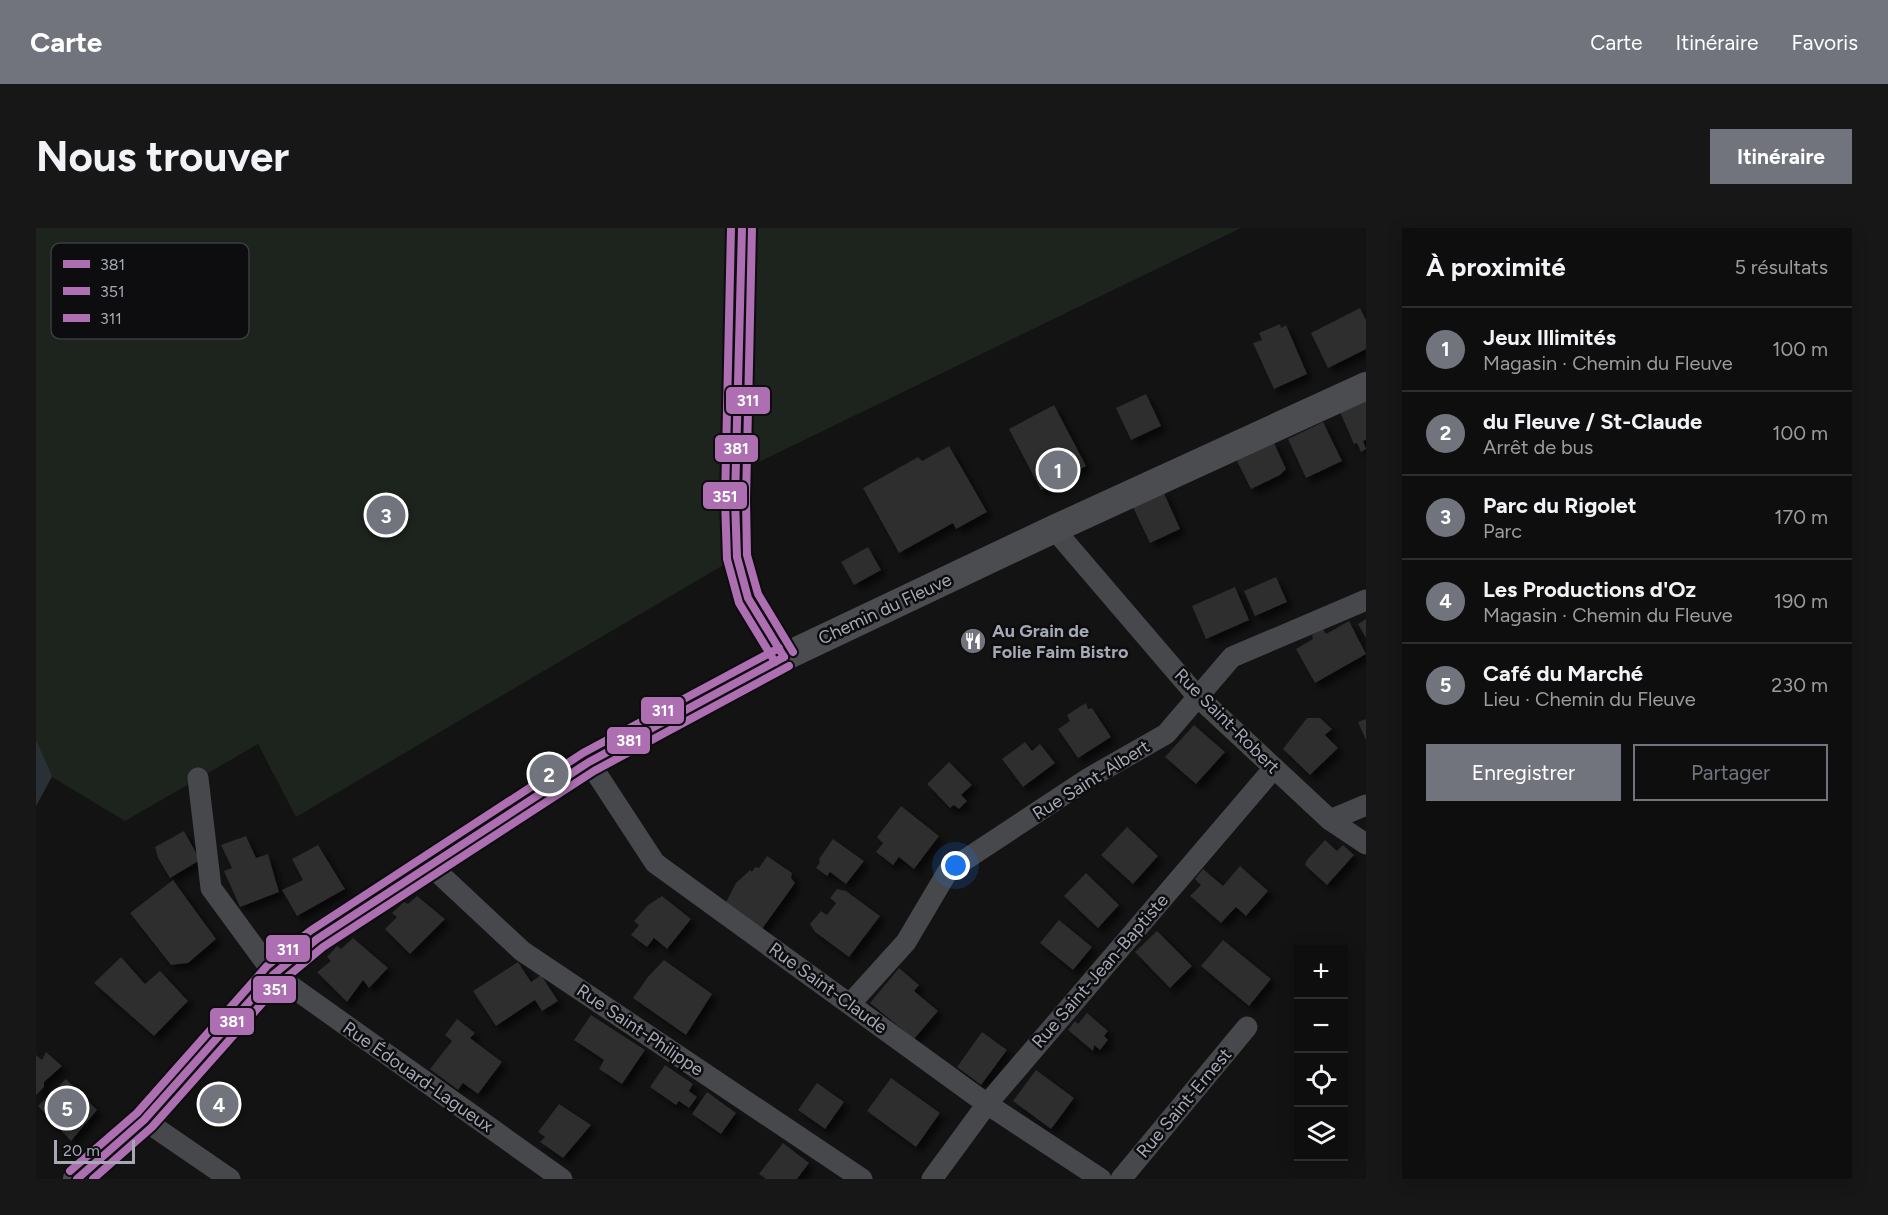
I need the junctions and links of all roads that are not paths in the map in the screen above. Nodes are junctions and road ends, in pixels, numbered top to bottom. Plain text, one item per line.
1 (742, 228) edge
2 (739, 374) joint
3 (1366, 386) edge
4 (1054, 529) junction
5 (1366, 600) edge
6 (783, 657) junction
7 (1197, 696) junction
8 (589, 762) junction
9 (1274, 768) junction
10 (198, 778) dead end
11 (1366, 805) edge
12 (1330, 820) junction
13 (1366, 843) edge
14 (431, 866) junction
15 (274, 974) junction
16 (850, 1004) junction
17 (1247, 1027) dead end
18 (987, 1104) junction
19 (144, 1120) junction
20 (77, 1179) edge
21 (230, 1179) edge
22 (562, 1179) edge
23 (862, 1179) edge
24 (932, 1179) edge
25 (1101, 1179) edge
26 (1121, 1179) edge

1 - 2 lane
2 - 6 street
3 - 4 street, Chemin du Fleuve
4 - 6 street, Chemin du Fleuve
4 - 7 street, Rue Saint-Robert
5 - 7 street, Rue Saint-Albert
6 - 8 street, Chemin du Fleuve
7 - 9 street, Rue Saint-Robert
7 - 16 street, Rue Saint-Albert
8 - 14 street, Chemin du Fleuve
8 - 16 street, Rue Saint-Claude
9 - 12 street, Rue Saint-Robert
9 - 18 street, Rue Saint-Jean-Baptiste
10 - 15 street, Rue Édouard-Lagueux
11 - 12 street
12 - 13 street, Rue Saint-Robert
14 - 15 street, Chemin du Fleuve
14 - 23 street, Rue Saint-Philippe
15 - 19 street, Chemin du Fleuve
15 - 22 street, Rue Édouard-Lagueux
16 - 18 street, Rue Saint-Claude
17 - 26 street, Rue Saint-Ernest
18 - 24 street, Rue Saint-Jean-Baptiste
18 - 25 street, Rue Saint-Claude
19 - 20 street, Chemin du Fleuve
19 - 21 street

